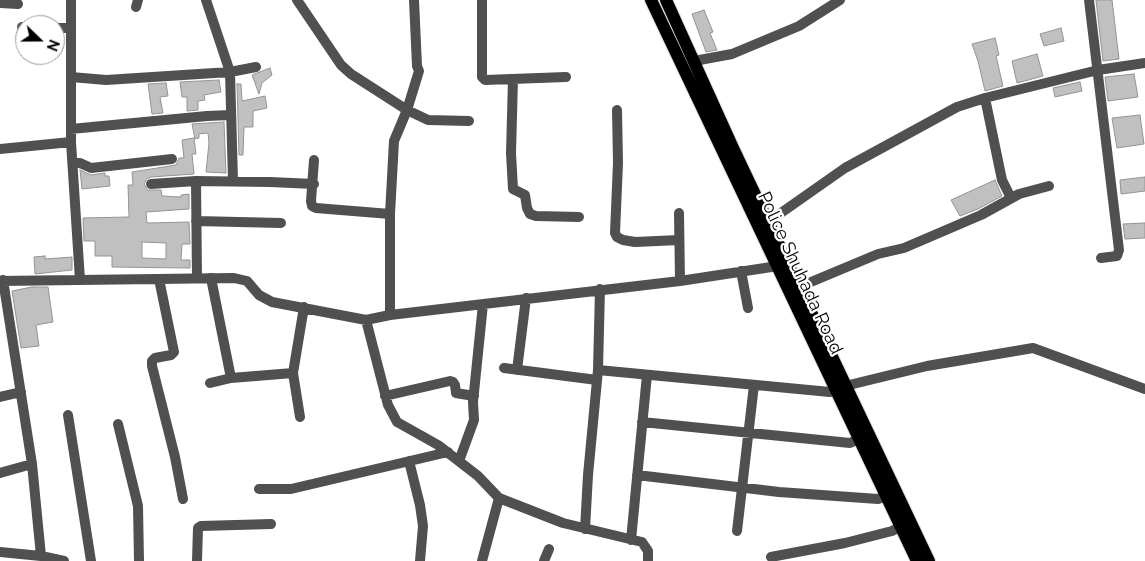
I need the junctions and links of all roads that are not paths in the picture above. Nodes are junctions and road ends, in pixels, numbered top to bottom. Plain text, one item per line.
1 (71, 0) edge
2 (206, 0) edge
3 (297, 0) edge
4 (414, 0) edge
5 (482, 0) edge
6 (651, 0) edge
7 (666, 0) edge
8 (840, 0) edge
9 (1089, 0) edge
10 (0, 3) edge
11 (18, 4) dead end
12 (65, 28) edge
13 (72, 28) junction
14 (694, 61) junction
15 (1145, 63) edge
16 (256, 67) dead end
17 (1098, 70) junction
18 (230, 72) junction
19 (72, 77) junction
20 (566, 77) dead end
21 (513, 79) junction
22 (985, 98) junction
23 (407, 110) junction
24 (617, 110) dead end
25 (231, 115) junction
26 (469, 121) dead end
27 (71, 129) junction
28 (71, 142) junction
29 (0, 149) edge
30 (729, 151) junction
31 (172, 159) dead end
32 (314, 160) dead end
33 (73, 163) junction
34 (196, 181) junction
35 (233, 181) junction
36 (151, 184) dead end
37 (314, 184) junction
38 (1049, 186) dead end
39 (1011, 198) junction
40 (679, 213) dead end
41 (390, 214) junction
42 (579, 217) dead end
43 (196, 222) junction
44 (768, 222) junction
45 (281, 223) dead end
46 (680, 240) junction
47 (1101, 258) dead end
48 (778, 266) junction
49 (741, 272) junction
50 (159, 278) junction
51 (197, 278) junction
52 (211, 278) junction
53 (2, 280) edge
54 (80, 280) junction
55 (680, 281) junction
56 (799, 286) junction
57 (600, 290) junction
58 (526, 298) junction
59 (482, 304) junction
60 (304, 308) junction
61 (748, 308) dead end
62 (390, 315) junction
63 (366, 320) junction
64 (504, 368) dead end
65 (517, 370) junction
66 (293, 373) junction
67 (834, 373) junction
68 (598, 375) junction
69 (646, 375) junction
70 (231, 378) junction
71 (210, 383) dead end
72 (754, 385) junction
73 (841, 388) junction
74 (1145, 389) edge
75 (21, 392) junction
76 (386, 396) junction
77 (474, 396) junction
78 (0, 397) edge
79 (68, 415) dead end
80 (300, 417) dead end
81 (642, 422) junction
82 (118, 424) dead end
83 (748, 433) junction
84 (859, 439) junction
85 (448, 452) junction
86 (409, 461) junction
87 (458, 461) junction
88 (32, 464) junction
89 (0, 472) edge
90 (637, 475) junction
91 (741, 488) junction
92 (259, 489) dead end
93 (886, 496) junction
94 (499, 498) junction
95 (183, 499) dead end
96 (271, 524) dead end
97 (900, 527) junction
98 (585, 529) junction
99 (737, 531) dead end
100 (631, 540) junction
101 (548, 549) dead end
102 (0, 552) edge
103 (41, 556) junction
104 (771, 557) dead end
105 (64, 561) edge
106 (91, 561) edge
107 (138, 561) edge
108 (197, 561) edge
109 (420, 561) edge
110 (482, 561) edge
111 (544, 561) edge
112 (648, 561) edge
113 (917, 561) edge
114 (929, 561) edge

1 - 13 street
2 - 18 street
3 - 23 street
4 - 23 street
5 - 21 street
6 - 30 main road, Police Shuhada Road
7 - 14 main road, Police Shuhada Road
8 - 14 street
9 - 17 street
10 - 11 street
12 - 13 street
13 - 19 street
14 - 30 main road, Police Shuhada Road
15 - 17 street
16 - 18 street
17 - 22 street
17 - 47 street
18 - 19 street
18 - 25 street
19 - 27 street
20 - 21 street
21 - 42 street
22 - 39 street
22 - 44 street
23 - 26 street
23 - 41 street
24 - 46 street
25 - 27 street
25 - 35 street
27 - 28 street
28 - 29 street
28 - 33 street
30 - 44 main road, Police Shuhada Road
30 - 48 main road, Police Shuhada Road
31 - 33 street
32 - 37 street
33 - 54 street
34 - 35 street
34 - 36 street
34 - 43 street
35 - 37 street
37 - 41 street
38 - 39 street
39 - 56 street
40 - 46 street
41 - 62 street
43 - 45 street
43 - 51 street
44 - 56 main road, Police Shuhada Road
46 - 55 street
48 - 49 street
48 - 67 main road, Police Shuhada Road
49 - 55 street
49 - 61 street
50 - 51 street
50 - 54 street
50 - 95 street
51 - 52 street
52 - 60 street
52 - 70 street
53 - 54 street
53 - 75 street
55 - 57 street
56 - 67 main road, Police Shuhada Road
57 - 58 street
57 - 68 street
58 - 59 street
58 - 65 street
59 - 62 street
59 - 77 street
60 - 63 street
60 - 66 street
62 - 63 street
63 - 76 street
64 - 65 street
65 - 68 street
66 - 70 street
66 - 80 street
67 - 73 main road, Police Shuhada Road
68 - 69 street
68 - 98 street
69 - 72 street
69 - 81 street
70 - 71 street
72 - 73 street
72 - 83 street
73 - 74 street
73 - 84 main road, Police Shuhada Road
73 - 114 main road, Police Shuhada Road
75 - 78 street
75 - 88 street
76 - 77 street
76 - 85 street
77 - 87 street
79 - 106 street
81 - 83 street
81 - 90 street
82 - 107 street
83 - 84 street
83 - 91 street
84 - 93 main road, Police Shuhada Road
85 - 86 street
85 - 87 street
86 - 92 street
86 - 109 street
87 - 94 street
88 - 89 street
88 - 103 street
90 - 91 street
90 - 100 street
91 - 93 street
91 - 99 street
93 - 97 main road, Police Shuhada Road
94 - 98 street
94 - 110 street
96 - 108 street
97 - 104 street
97 - 113 main road, Police Shuhada Road
98 - 100 street
100 - 112 street
101 - 111 street
102 - 103 street
103 - 105 street

